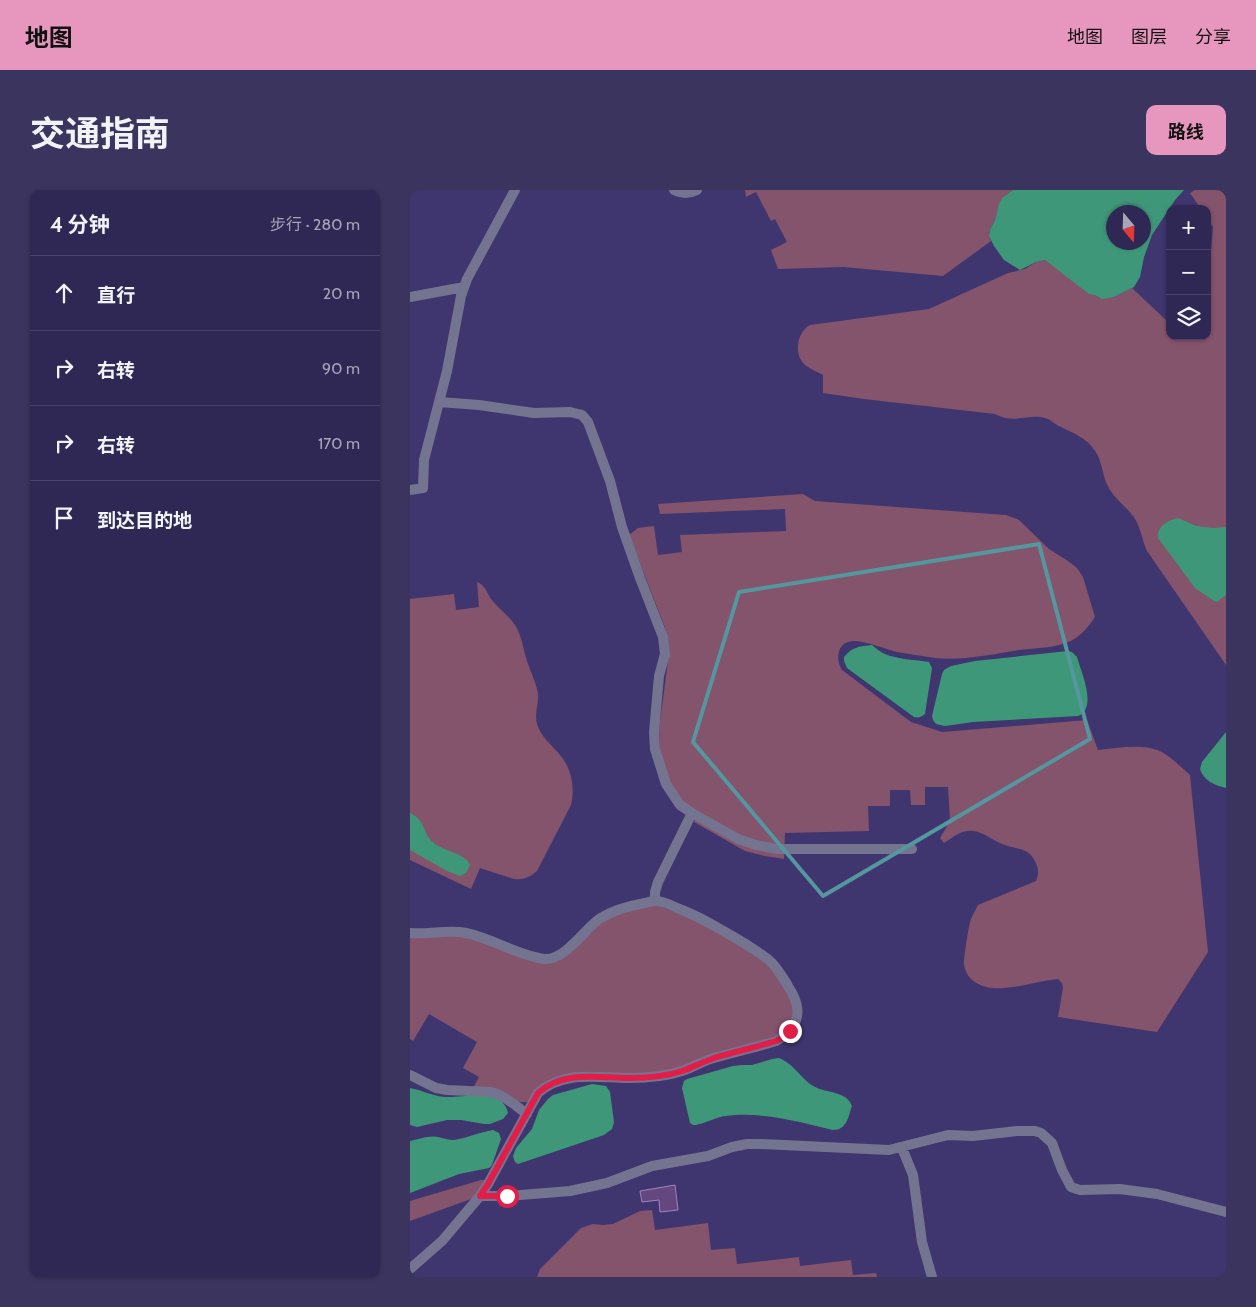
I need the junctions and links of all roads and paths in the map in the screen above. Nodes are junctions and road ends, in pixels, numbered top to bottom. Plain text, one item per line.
1 (515, 190) edge
2 (674, 190) edge
3 (697, 190) edge
4 (464, 287) junction
5 (410, 297) edge
6 (439, 402) junction
7 (410, 490) edge
8 (692, 813) junction
9 (912, 849) dead end
10 (655, 901) junction
11 (410, 933) edge
12 (410, 1075) edge
13 (527, 1114) junction
14 (902, 1148) junction
15 (480, 1196) junction
16 (1226, 1212) edge
17 (410, 1270) edge
18 (932, 1277) edge

1 - 4 street
2 - 3 street
4 - 5 street
4 - 6 street
6 - 7 street
6 - 8 street
8 - 9 street
8 - 10 street
10 - 11 street
10 - 13 street
12 - 13 street
13 - 15 street
14 - 15 street
14 - 16 street
14 - 18 street
15 - 17 street

